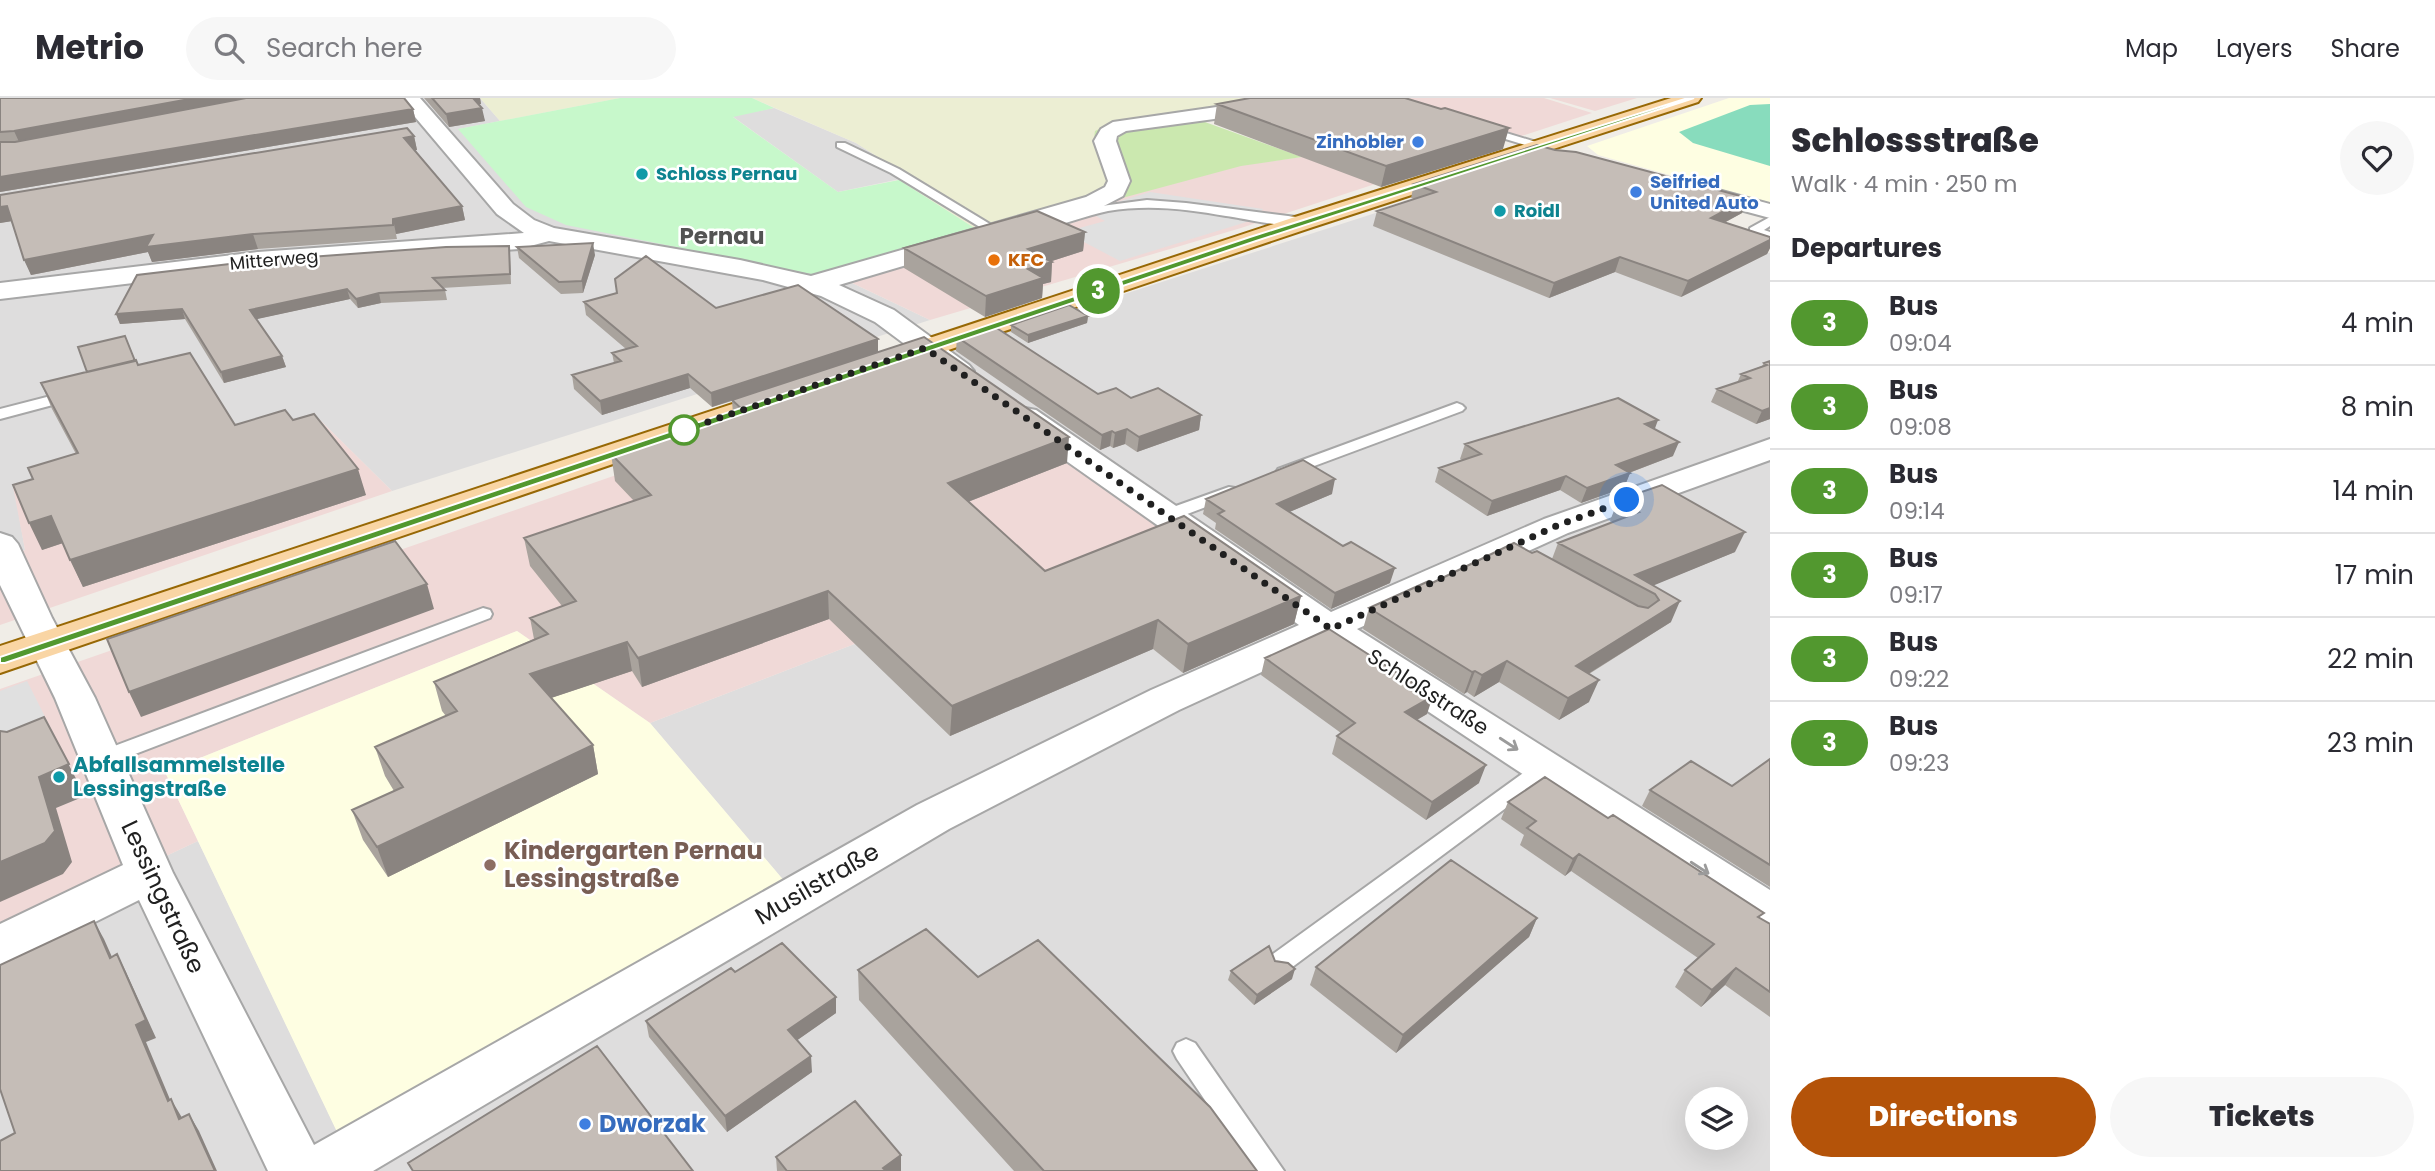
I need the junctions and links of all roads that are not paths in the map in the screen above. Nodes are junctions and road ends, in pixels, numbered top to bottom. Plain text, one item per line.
1 (409, 98) edge
2 (1691, 98) edge
3 (1251, 107) edge
4 (1469, 125) edge
5 (435, 128) junction
6 (408, 132) edge
7 (841, 145) dead end
8 (1542, 147) junction
9 (1583, 159) edge
10 (1676, 185) edge
11 (1770, 211) edge
12 (1770, 221) edge
13 (1304, 222) junction
14 (1041, 226) edge
15 (998, 232) junction
16 (548, 234) junction
17 (1770, 236) edge
18 (813, 284) junction
19 (0, 291) edge
20 (925, 348) junction
21 (862, 370) edge
22 (811, 387) edge
23 (92, 391) edge
24 (1457, 408) dead end
25 (0, 414) edge
26 (1770, 449) edge
27 (1269, 478) edge
28 (1243, 487) edge
29 (1168, 515) junction
30 (0, 544) edge
31 (483, 614) dead end
32 (1331, 629) junction
33 (47, 644) junction
34 (0, 660) edge
35 (101, 759) junction
36 (1545, 768) junction
37 (149, 873) junction
38 (1770, 914) edge
39 (0, 947) edge
40 (1282, 961) edge
41 (1186, 1051) dead end
42 (297, 1171) edge
43 (321, 1171) edge
44 (1270, 1171) edge

1 - 5 street, Schloßstraße
2 - 8 main road
3 - 15 street
4 - 8 lane
5 - 6 street
5 - 16 street, Schloßstraße
7 - 15 lane
8 - 9 street
8 - 13 main road
10 - 11 street
12 - 17 lane
13 - 14 lane
13 - 20 main road
15 - 18 street
16 - 18 street, Schloßstraße
16 - 19 street, Mitterweg
18 - 20 street, Schloßstraße
20 - 21 main road
20 - 29 street, Schloßstraße
22 - 33 main road
23 - 25 lane
24 - 27 lane
26 - 32 street, Musilstraße
28 - 29 lane
29 - 32 street, Schloßstraße
30 - 33 street, Lessingstraße
31 - 35 lane
32 -> 36 street, Schloßstraße
32 - 43 street, Musilstraße
33 - 34 main road
33 - 35 street, Lessingstraße
35 - 37 street, Lessingstraße
36 -> 38 street, Schloßstraße
36 - 40 lane
37 - 39 street
37 - 42 street, Lessingstraße
41 - 44 lane

